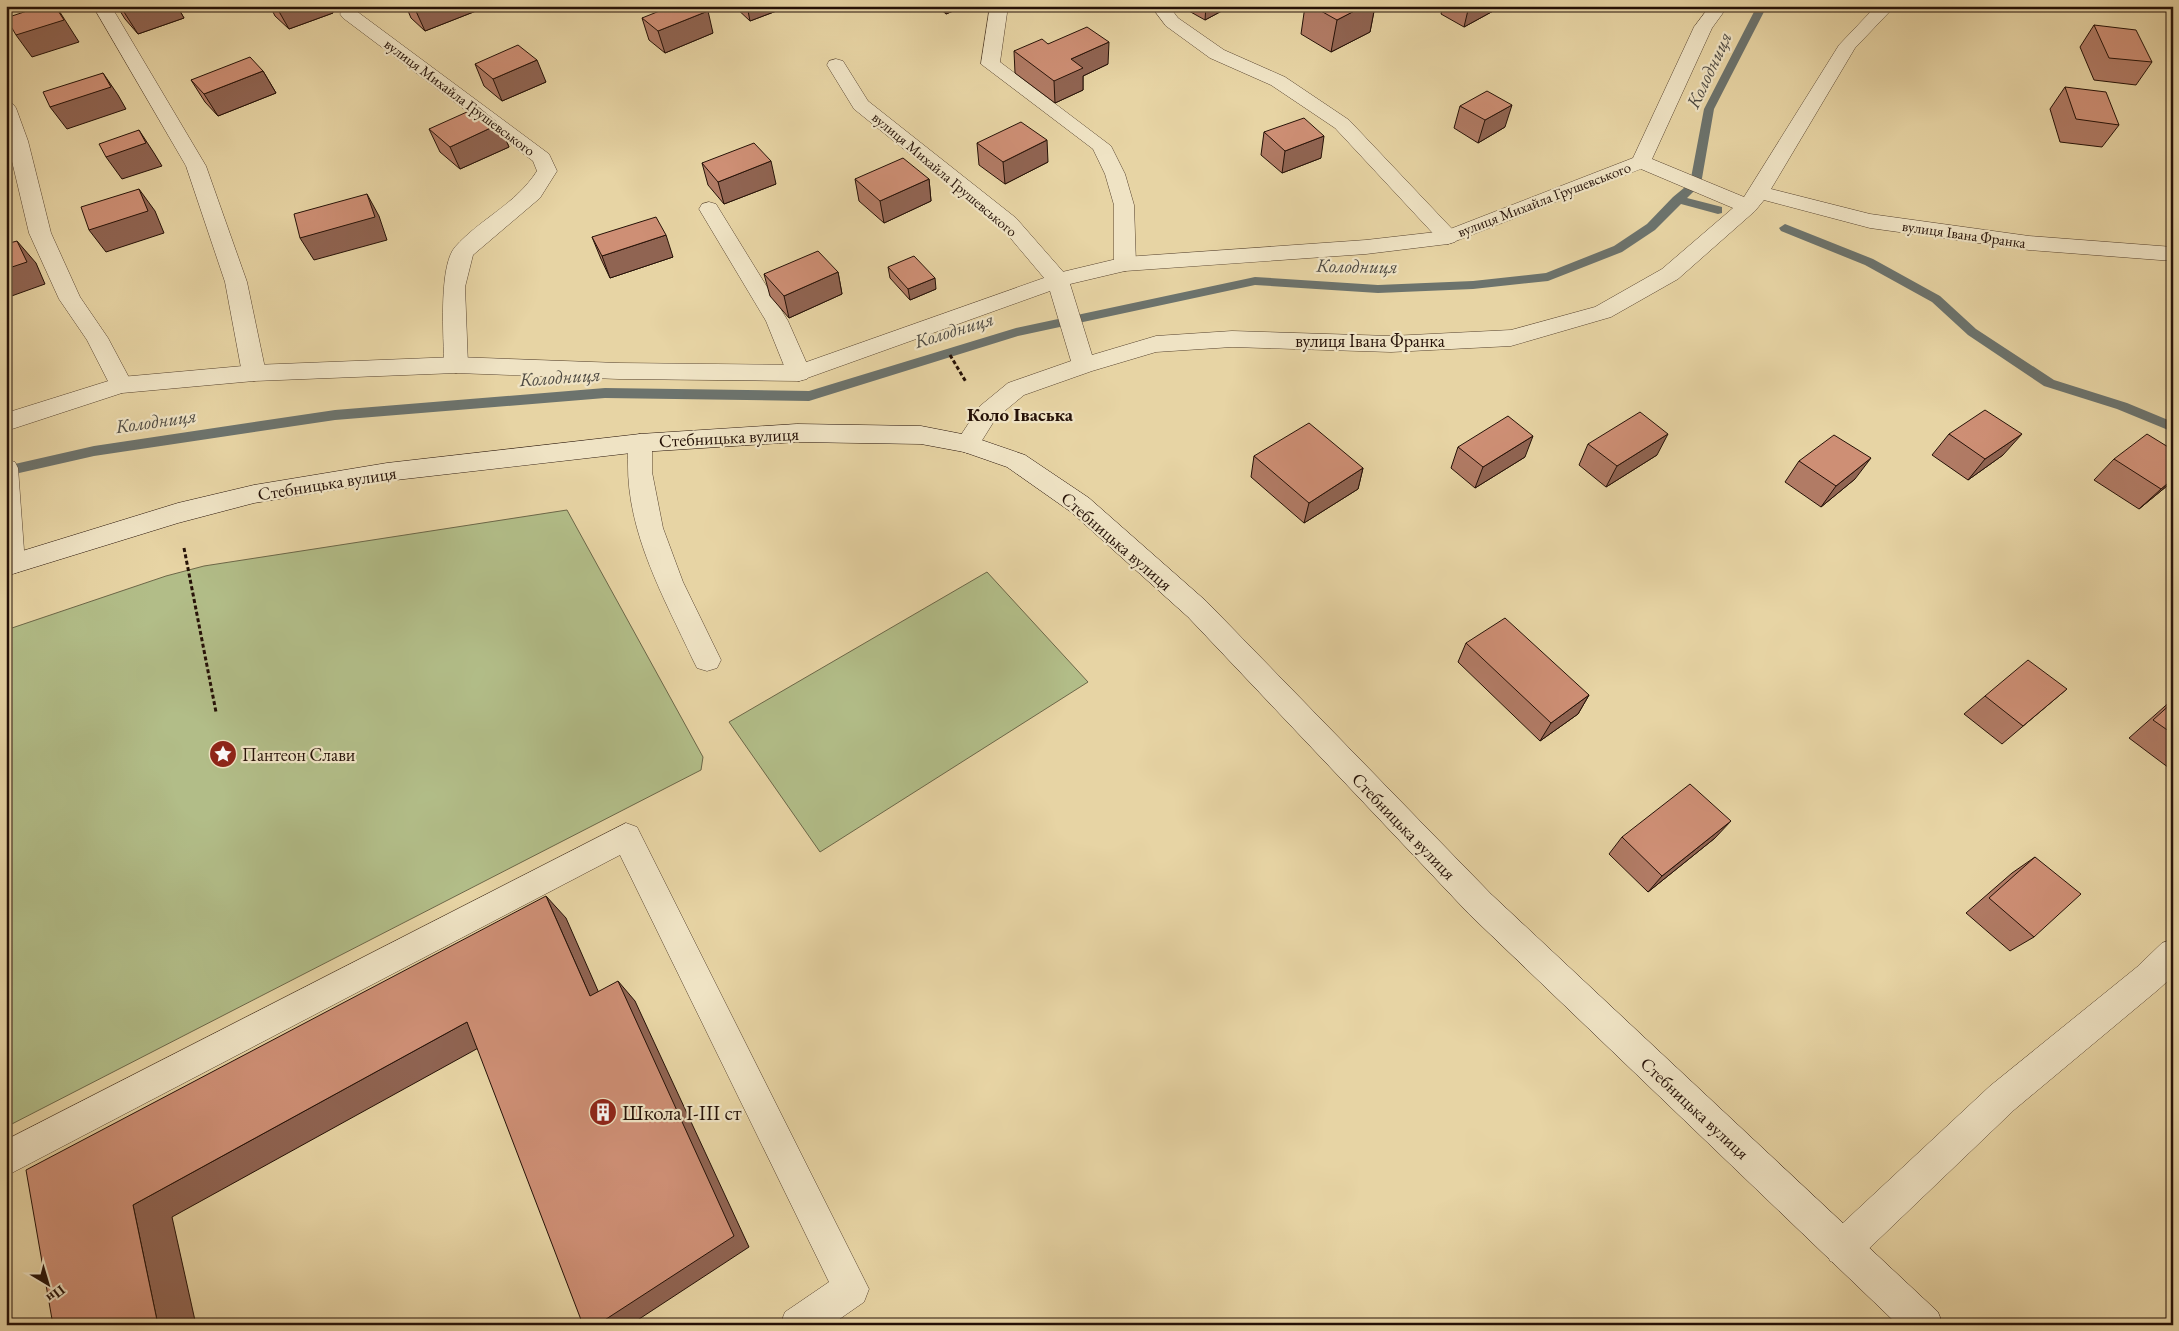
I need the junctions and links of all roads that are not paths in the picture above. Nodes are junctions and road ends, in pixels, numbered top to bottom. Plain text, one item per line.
1 (102, 6) edge
2 (999, 6) edge
3 (1160, 6) edge
4 (1719, 6) edge
5 (1886, 6) edge
6 (350, 14) dead end
7 (836, 65) dead end
8 (6, 108) edge
9 (1641, 162) junction
10 (1753, 199) junction
11 (709, 209) dead end
12 (1448, 237) junction
13 (2173, 254) edge
14 (1125, 264) junction
15 (1058, 280) junction
16 (456, 365) junction
17 (1084, 365) junction
18 (254, 373) junction
19 (800, 373) junction
20 (121, 385) junction
21 (6, 422) edge
22 (640, 443) junction
23 (967, 444) junction
24 (7, 475) edge
25 (9, 565) edge
26 (707, 660) dead end
27 (2173, 954) edge
28 (6, 1159) edge
29 (1843, 1248) junction
30 (798, 1325) edge
31 (1925, 1325) edge

1 - 18 street
2 - 14 street
3 - 12 street, вулиця Михайла Грушевського
4 - 9 street, вулиця Михайла Грушевського
5 - 10 street, вулиця Івана Франка
6 - 16 street, вулиця Михайла Грушевського
7 - 15 street, вулиця Михайла Грушевського
8 - 20 street
9 - 10 street, вулиця Михайла Грушевського
9 - 12 street, вулиця Михайла Грушевського
10 - 13 street, вулиця Івана Франка
10 - 17 street, вулиця Івана Франка
11 - 19 street
12 - 14 street, вулиця Михайла Грушевського
14 - 15 street, вулиця Михайла Грушевського
15 - 17 street
15 - 19 street, вулиця Михайла Грушевського
16 - 18 street, вулиця Михайла Грушевського
16 - 19 street, вулиця Михайла Грушевського
17 - 23 street, вулиця Івана Франка
18 - 20 street, вулиця Михайла Грушевського
20 - 21 street, вулиця Михайла Грушевського
22 - 23 street, Стебницька вулиця
22 - 25 street, Стебницька вулиця
22 - 26 street
23 - 29 street, Стебницька вулиця
24 - 25 street
27 - 29 street
28 - 30 street
29 - 31 street, Стебницька вулиця

